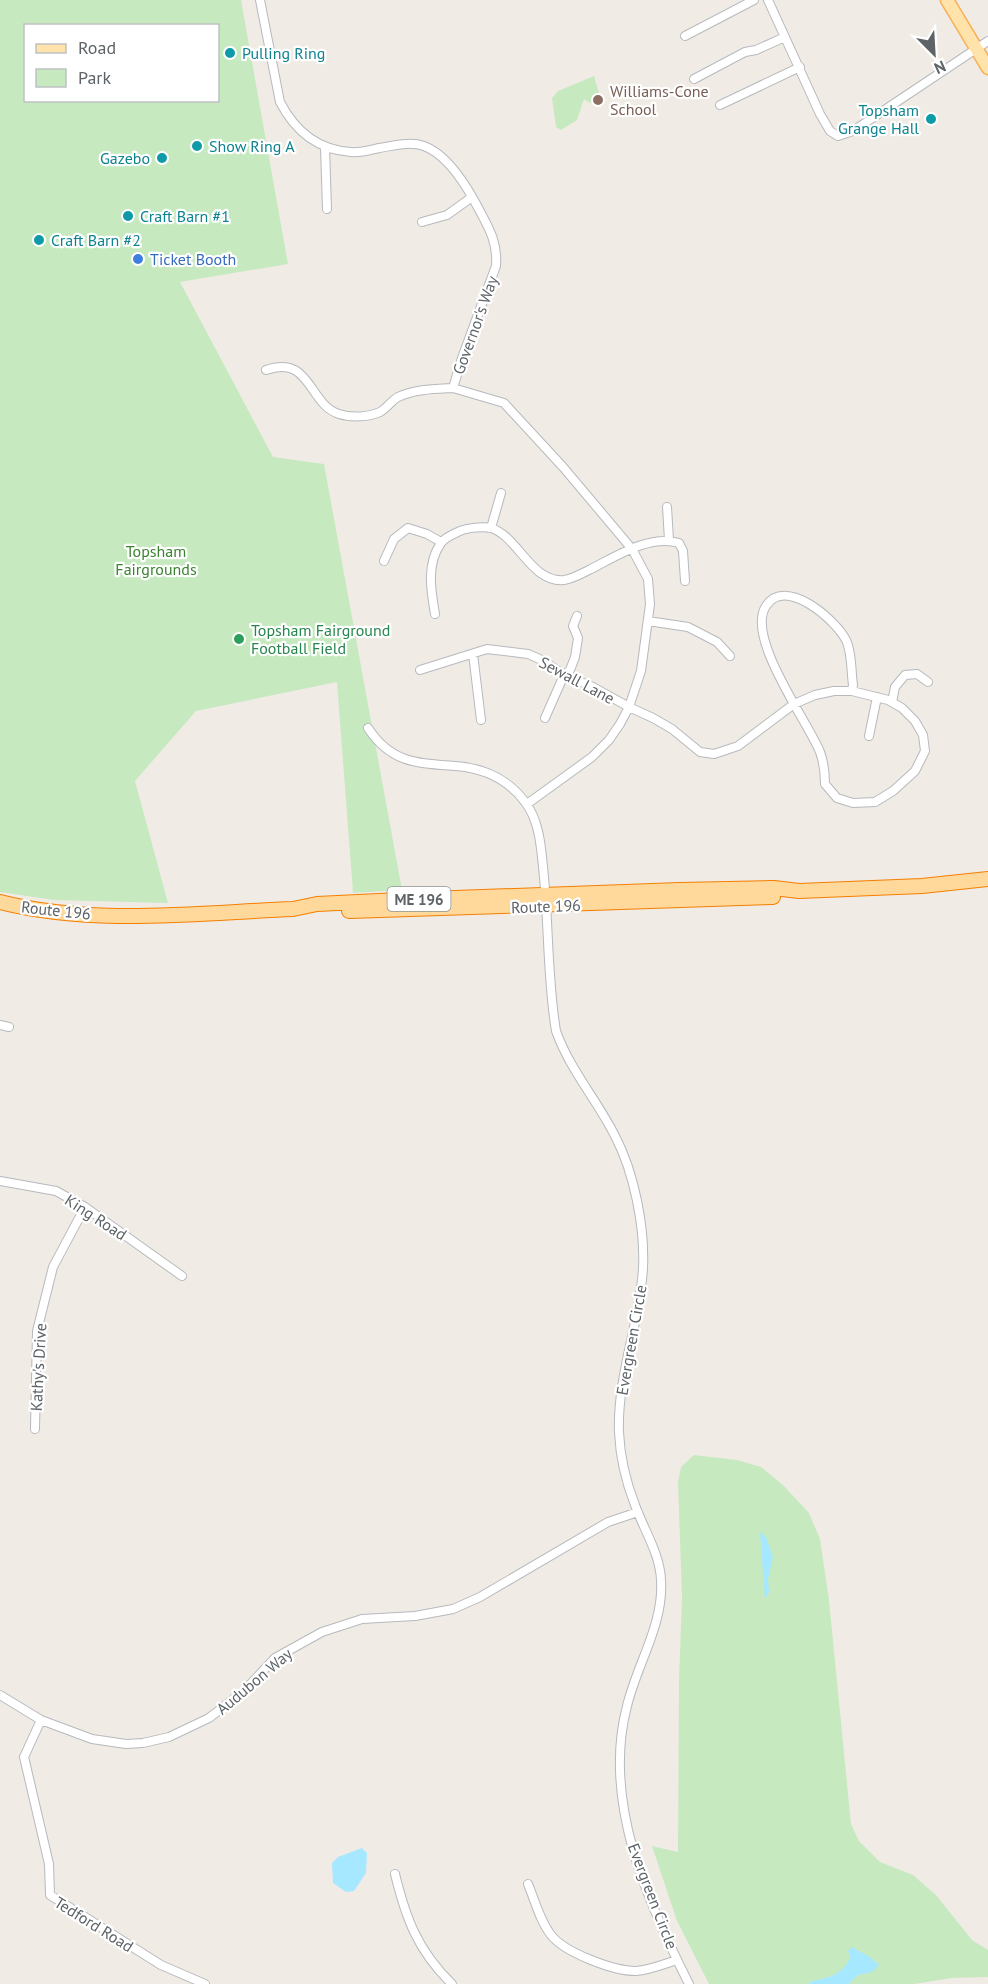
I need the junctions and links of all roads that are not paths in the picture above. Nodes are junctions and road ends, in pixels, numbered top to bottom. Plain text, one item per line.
1 (260, 0) edge
2 (754, 0) edge
3 (768, 0) edge
4 (946, 0) edge
5 (685, 36) dead end
6 (785, 37) junction
7 (988, 41) edge
8 (976, 50) junction
9 (800, 67) junction
10 (988, 68) edge
11 (694, 79) dead end
12 (720, 105) dead end
13 (325, 147) junction
14 (472, 197) junction
15 (327, 209) dead end
16 (422, 222) dead end
17 (266, 370) dead end
18 (453, 388) junction
19 (501, 493) dead end
20 (667, 507) dead end
21 (491, 528) junction
22 (669, 540) junction
23 (441, 542) junction
24 (632, 549) junction
25 (384, 561) dead end
26 (685, 581) dead end
27 (435, 614) dead end
28 (577, 616) dead end
29 (648, 621) junction
30 (473, 654) junction
31 (730, 656) dead end
32 (420, 670) dead end
33 (564, 675) junction
34 (928, 682) dead end
35 (852, 691) junction
36 (877, 698) junction
37 (892, 702) junction
38 (794, 704) junction
39 (629, 708) junction
40 (545, 718) dead end
41 (481, 720) dead end
42 (368, 728) dead end
43 (869, 736) dead end
44 (527, 804) junction
45 (988, 879) edge
46 (547, 900) junction
47 (0, 902) edge
48 (0, 1025) edge
49 (9, 1027) dead end
50 (0, 1181) edge
51 (85, 1207) junction
52 (182, 1276) dead end
53 (35, 1429) dead end
54 (638, 1512) junction
55 (0, 1695) edge
56 (41, 1720) junction
57 (395, 1874) dead end
58 (528, 1884) dead end
59 (676, 1960) junction
60 (205, 1984) edge
61 (452, 1984) edge
62 (689, 1984) edge

1 - 13 street, Governor's Way
2 - 5 street
3 - 6 street
4 - 8 main road
6 - 9 street
6 - 11 street
7 - 8 street
8 - 9 street
8 - 10 main road
9 - 12 street
13 - 14 street, Governor's Way
13 - 15 street
14 - 16 street
14 - 18 street, Governor's Way
17 - 18 street
18 - 24 street, Governor's Way
19 - 21 street
20 - 22 street
21 - 23 street
21 - 24 street
22 - 24 street
22 - 26 street
23 - 25 street
23 - 27 street
24 - 29 street, Governor's Way
28 - 33 street
29 - 31 street
29 - 39 street, Governor's Way
30 - 32 street, Sewall Lane
30 - 33 street, Sewall Lane
30 - 41 street
33 - 39 street, Sewall Lane
33 - 40 street
34 - 37 street
35 - 36 street
35 - 38 street
35 - 38 street
36 - 37 street
36 - 43 street
37 - 38 street
38 - 39 street, Sewall Lane
39 - 44 street, Governor's Way
42 - 44 street
44 - 46 street, Evergreen Circle
45 - 46 highway, Route 196 / ME 196
46 - 47 highway, Route 196 / ME 196
46 - 54 street, Evergreen Circle
48 - 49 street
50 - 51 street, King Road
51 - 52 street, King Road
51 - 53 street, Kathy's Drive
54 - 56 street, Audubon Way
54 - 59 street, Evergreen Circle
55 - 56 street, Audubon Way
56 - 60 street, Tedford Road
57 - 61 street
58 - 59 street
59 - 62 street, Evergreen Circle

